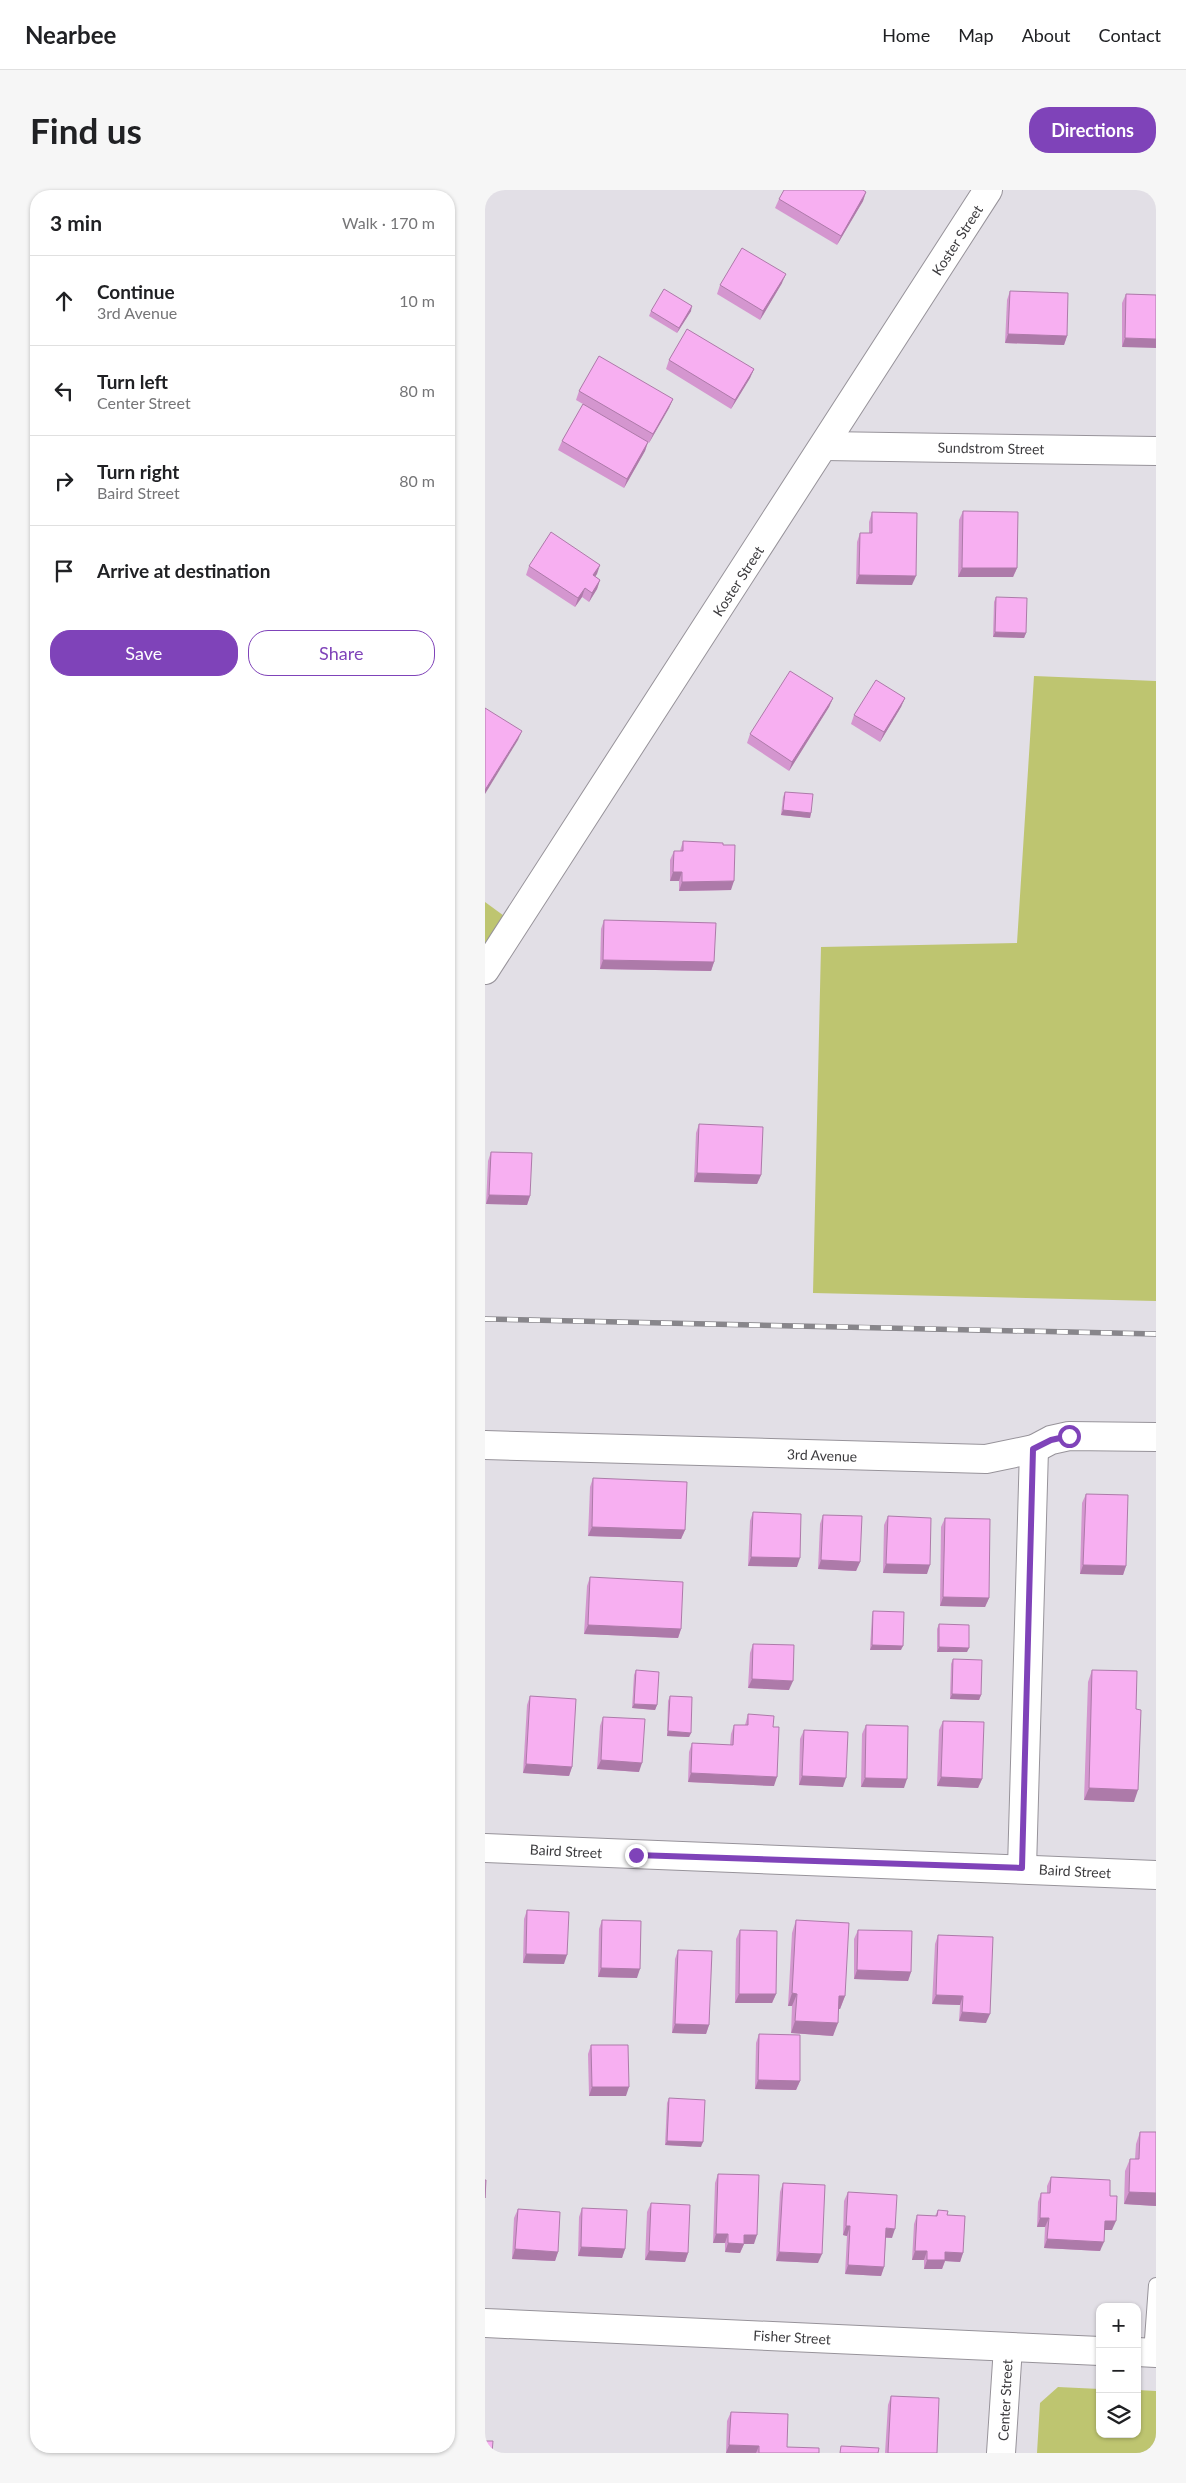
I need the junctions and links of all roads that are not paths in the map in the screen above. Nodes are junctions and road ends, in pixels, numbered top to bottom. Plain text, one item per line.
1 (988, 190) edge
2 (825, 446) junction
3 (1156, 451) edge
4 (485, 970) edge
5 (1156, 1437) edge
6 (485, 1445) edge
7 (1033, 1449) junction
8 (485, 1848) edge
9 (1022, 1868) junction
10 (1156, 1875) edge
11 (1156, 2285) edge
12 (485, 2323) edge
13 (1008, 2347) junction
14 (1096, 2351) edge
15 (1148, 2353) edge
16 (1001, 2453) edge

1 - 2 street, Koster Street
2 - 3 street, Sundstrom Street
2 - 4 street, Koster Street
5 - 7 street, 3rd Avenue
6 - 7 street, 3rd Avenue
7 - 9 street
8 - 9 street, Baird Street
9 - 10 street, Baird Street
11 - 15 lane
12 - 13 street, Fisher Street
13 - 14 street, Fisher Street
13 - 16 street, Center Street

